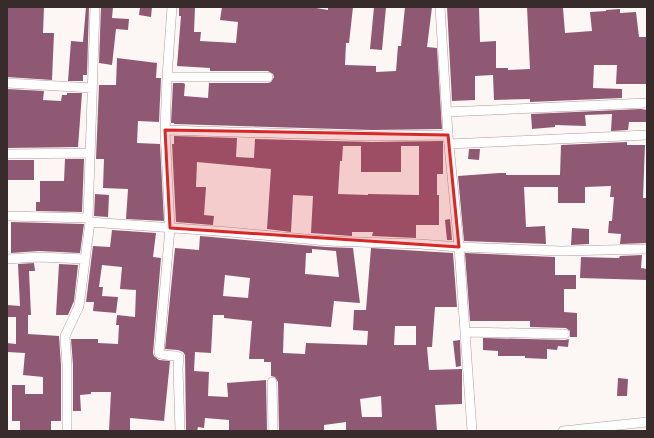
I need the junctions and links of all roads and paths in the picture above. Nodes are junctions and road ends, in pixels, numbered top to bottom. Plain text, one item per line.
1 (96, 7) edge
2 (172, 7) edge
3 (440, 7) edge
4 (167, 76) junction
5 (268, 77) dead end
6 (7, 83) edge
7 (92, 88) junction
8 (647, 103) edge
9 (446, 112) junction
10 (165, 130) junction
11 (647, 135) edge
12 (448, 139) junction
13 (90, 153) junction
14 (7, 154) edge
15 (7, 216) edge
16 (89, 220) junction
17 (170, 228) junction
18 (459, 247) junction
19 (647, 249) edge
20 (7, 259) edge
21 (85, 259) junction
22 (466, 332) junction
23 (565, 334) dead end
24 (272, 382) dead end
25 (647, 422) edge
26 (67, 431) edge
27 (180, 431) edge
28 (273, 431) edge
29 (472, 431) edge
30 (563, 431) edge

1 - 7 street
2 - 4 street
3 - 9 street
4 - 5 street
4 - 10 street
6 - 7 street
7 - 13 street
8 - 9 street
9 - 12 street
10 - 12 street
10 - 17 street
11 - 12 street
12 - 18 street
13 - 14 street
13 - 16 street
15 - 16 street
16 - 17 street
16 - 21 street
17 - 18 street
17 - 27 street
18 - 19 street
18 - 22 street
20 - 21 street
21 - 26 street
22 - 23 street
22 - 29 street
24 - 28 street
25 - 30 street

